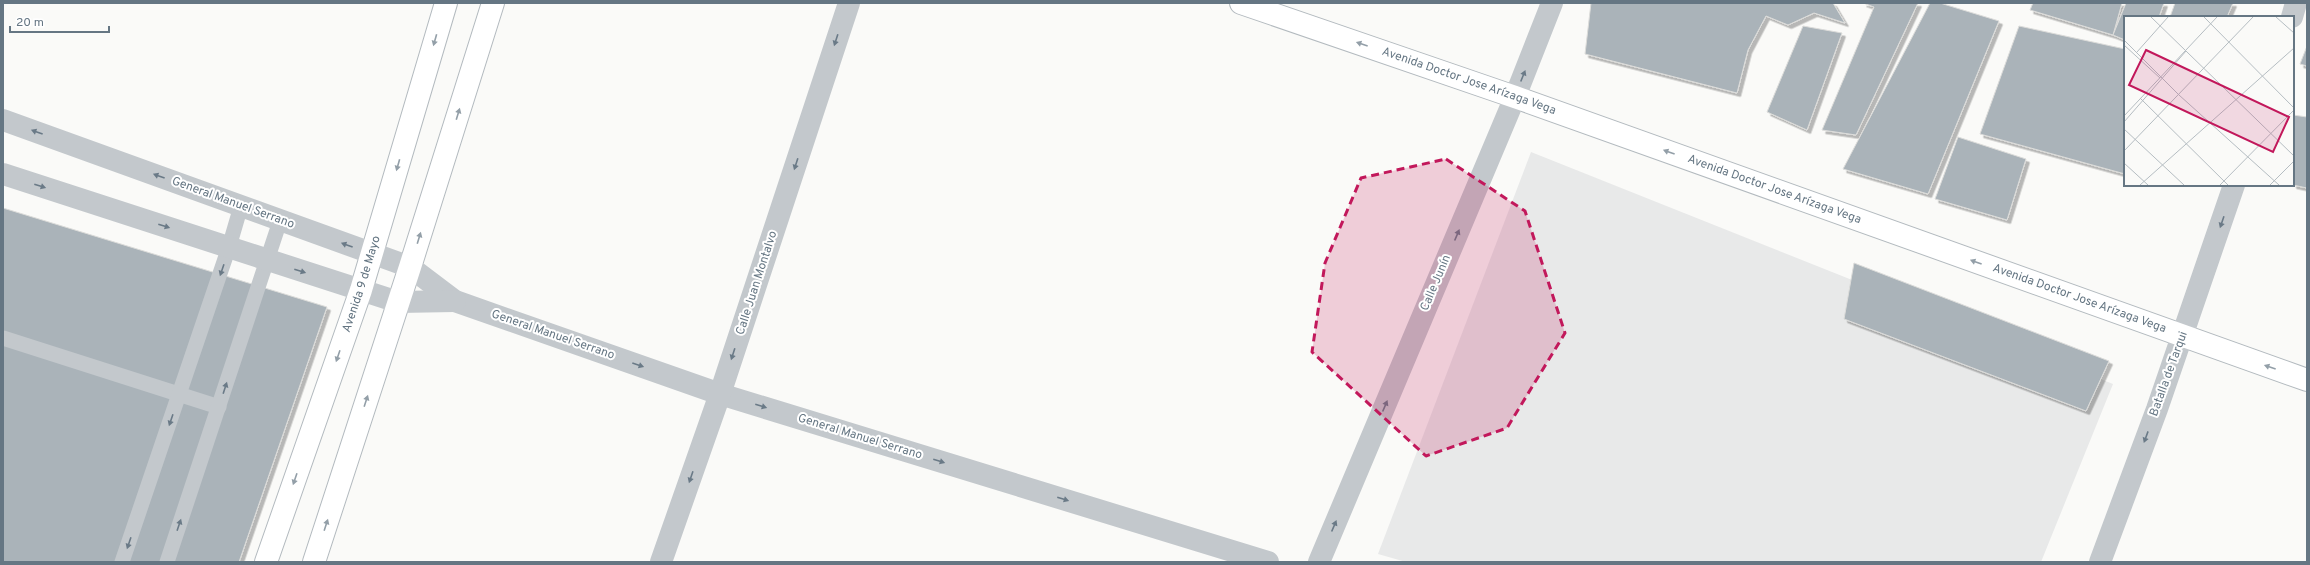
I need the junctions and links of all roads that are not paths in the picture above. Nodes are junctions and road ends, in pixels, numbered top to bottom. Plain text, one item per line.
1 (446, 3) edge
2 (493, 3) edge
3 (849, 3) edge
4 (1241, 3) edge
5 (1552, 3) edge
6 (2296, 3) edge
7 (2292, 16) edge
8 (1515, 97) junction
9 (3, 120) edge
10 (3, 174) edge
11 (2234, 186) edge
12 (241, 206) junction
13 (280, 221) junction
14 (229, 247) junction
15 (372, 254) junction
16 (268, 260) junction
17 (410, 268) junction
18 (361, 290) junction
19 (456, 301) junction
20 (398, 302) junction
21 (2183, 336) junction
22 (3, 338) edge
23 (2307, 380) edge
24 (180, 394) junction
25 (720, 394) junction
26 (219, 407) junction
27 (122, 562) edge
28 (167, 562) edge
29 (266, 562) edge
30 (314, 562) edge
31 (662, 562) edge
32 (1268, 562) edge
33 (1319, 562) edge
34 (2100, 562) edge

1 -> 15 street, Avenida 9 de Mayo
17 -> 2 street
3 -> 25 street, Calle Juan Montalvo
8 -> 4 street, Avenida Doctor Jose Arízaga Vega
8 -> 5 street, Calle Junín
6 - 7 street
21 -> 8 street, Avenida Doctor Jose Arízaga Vega
33 -> 8 street, Calle Junín
12 -> 9 street, General Manuel Serrano
10 -> 14 street, General Manuel Serrano
11 -> 21 street, Batalla de Tarqui
12 - 13 street, General Manuel Serrano
12 - 14 lane
15 -> 13 street, General Manuel Serrano
13 - 16 lane
14 - 16 street, General Manuel Serrano
14 -> 24 lane
15 - 17 street, General Manuel Serrano
15 - 18 street, Avenida 9 de Mayo
16 -> 18 street, General Manuel Serrano
26 -> 16 lane
17 - 19 street, General Manuel Serrano
17 - 20 street
18 - 20 street, General Manuel Serrano
18 -> 29 street, Avenida 9 de Mayo
19 - 20 street, General Manuel Serrano
19 -> 25 street, General Manuel Serrano
30 -> 20 street
23 -> 21 street, Avenida Doctor Jose Arízaga Vega
21 -> 34 street, Batalla de Tarqui
22 - 24 lane
24 - 26 lane
24 -> 27 lane
25 -> 31 street, Calle Juan Montalvo
25 -> 32 street, General Manuel Serrano
28 -> 26 lane

